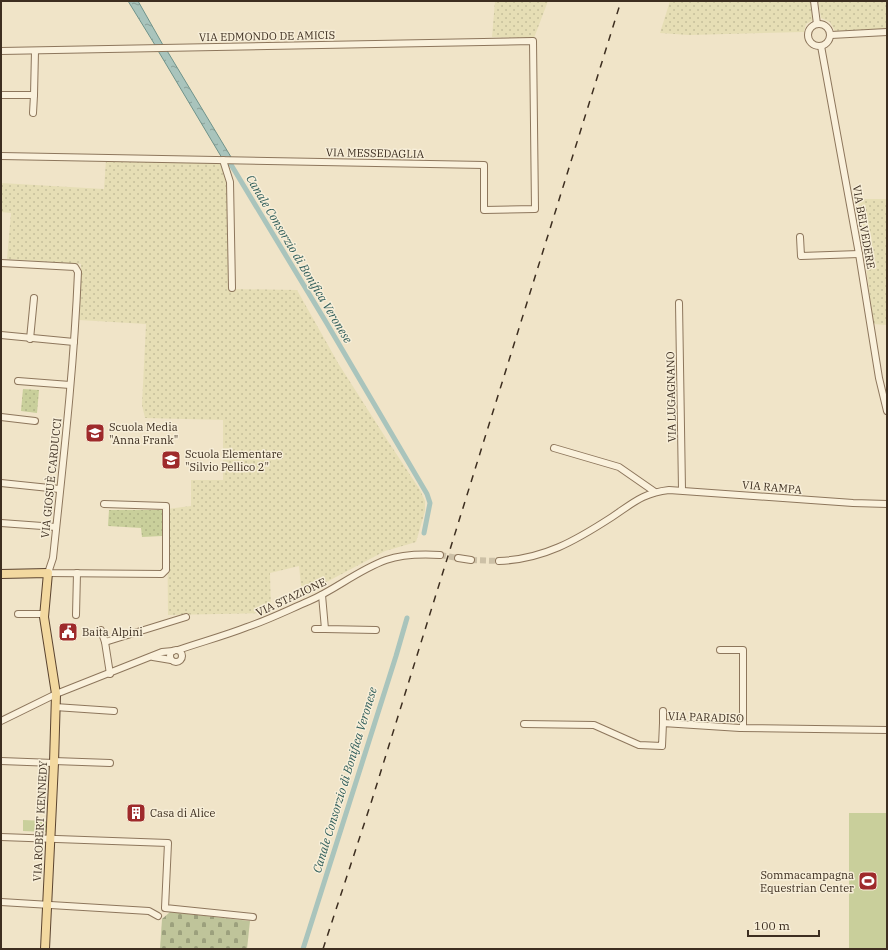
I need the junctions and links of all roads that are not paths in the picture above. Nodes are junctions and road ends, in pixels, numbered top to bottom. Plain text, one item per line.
1 (814, 1) edge
2 (817, 24) junction
3 (887, 32) edge
4 (831, 35) junction
5 (533, 41) joint
6 (821, 46) junction
7 (35, 50) junction
8 (1, 51) edge
9 (1, 95) edge
10 (34, 95) junction
11 (33, 114) dead end
12 (1, 156) edge
13 (223, 160) junction
14 (800, 237) dead end
15 (859, 254) junction
16 (1, 263) edge
17 (232, 288) dead end
18 (34, 298) dead end
19 (679, 303) dead end
20 (1, 335) edge
21 (30, 338) junction
22 (74, 342) junction
23 (18, 380) dead end
24 (70, 385) junction
25 (887, 411) edge
26 (1, 417) edge
27 (35, 421) dead end
28 (554, 448) dead end
29 (1, 483) edge
30 (60, 489) junction
31 (682, 490) junction
32 (655, 492) junction
33 (104, 504) dead end
34 (887, 504) edge
35 (1, 523) edge
36 (56, 527) junction
37 (440, 555) tunnel mouth
38 (458, 558) tunnel mouth
39 (471, 560) tunnel mouth
40 (499, 561) tunnel mouth
41 (48, 573) junction
42 (77, 573) junction
43 (1, 574) edge
44 (322, 595) junction
45 (18, 614) dead end
46 (45, 614) junction
47 (76, 615) dead end
48 (186, 617) dead end
49 (315, 629) dead end
50 (325, 629) junction
51 (101, 630) dead end
52 (376, 630) dead end
53 (105, 642) junction
54 (199, 643) junction
55 (176, 650) junction
56 (720, 650) dead end
57 (151, 656) junction
58 (183, 656) junction
59 (171, 660) junction
60 (110, 674) junction
61 (56, 694) junction
62 (55, 708) junction
63 (114, 710) dead end
64 (663, 711) dead end
65 (1, 721) edge
66 (663, 723) junction
67 (524, 724) dead end
68 (743, 728) junction
69 (887, 730) edge
70 (1, 761) edge
71 (54, 762) junction
72 (110, 763) dead end
73 (1, 837) edge
74 (51, 838) junction
75 (1, 902) edge
76 (48, 905) junction
77 (158, 916) dead end
78 (253, 917) dead end
79 (45, 949) edge

1 - 2 street
2 - 4 street
2 - 6 street
3 - 4 street
4 - 6 street
5 - 7 street, VIA EDMONDO DE AMICIS
5 - 13 street, VIA MESSEDAGLIA
6 - 15 street, VIA BELVEDERE
7 - 8 street, VIA EDMONDO DE AMICIS
7 - 10 street
9 - 10 street
10 - 11 street
12 - 13 street, VIA MESSEDAGLIA
13 - 17 street
14 - 15 street
15 - 25 street, VIA BELVEDERE
16 - 22 street, VIA GIOSUÈ CARDUCCI
18 - 21 street
19 - 31 street, VIA LUGAGNANO
20 - 21 street
21 - 22 street
22 - 24 street, VIA GIOSUÈ CARDUCCI
23 - 24 street
24 - 30 street, VIA GIOSUÈ CARDUCCI
26 - 27 street
28 - 32 street
29 - 30 street
30 - 36 street, VIA GIOSUÈ CARDUCCI
31 - 32 street, VIA RAMPA
31 - 34 street, VIA RAMPA
32 - 40 street, VIA RAMPA
33 - 42 street
35 - 36 street
36 - 41 street, VIA GIOSUÈ CARDUCCI
37 - 44 street, VIA STAZIONE
38 - 39 street
41 - 42 street
41 - 43 main road
41 - 46 main road, VIA ROBERT KENNEDY
42 - 47 street
44 - 50 street
44 - 54 street, VIA STAZIONE
45 - 46 street
46 - 61 main road, VIA ROBERT KENNEDY
48 - 53 street
49 - 50 street
50 - 52 street
51 - 53 street
53 - 60 street
54 - 55 street, VIA STAZIONE
54 - 58 street, VIA STAZIONE
55 - 57 street, VIA STAZIONE
55 - 58 street
55 - 59 street
56 - 68 street
57 - 59 street, VIA STAZIONE
57 - 60 street, VIA STAZIONE
58 - 59 street, VIA STAZIONE
60 - 61 street, VIA STAZIONE
61 - 62 main road, VIA ROBERT KENNEDY
61 - 65 street, VIA STAZIONE
62 - 63 street
62 - 71 main road, VIA ROBERT KENNEDY
64 - 66 street
66 - 67 street, VIA PARADISO
66 - 68 street, VIA PARADISO
68 - 69 street, VIA PARADISO
70 - 71 street
71 - 72 street
71 - 74 main road, VIA ROBERT KENNEDY
73 - 74 street
74 - 76 main road, VIA ROBERT KENNEDY
74 - 78 street
75 - 76 street
76 - 77 street
76 - 79 main road, VIA ROBERT KENNEDY

